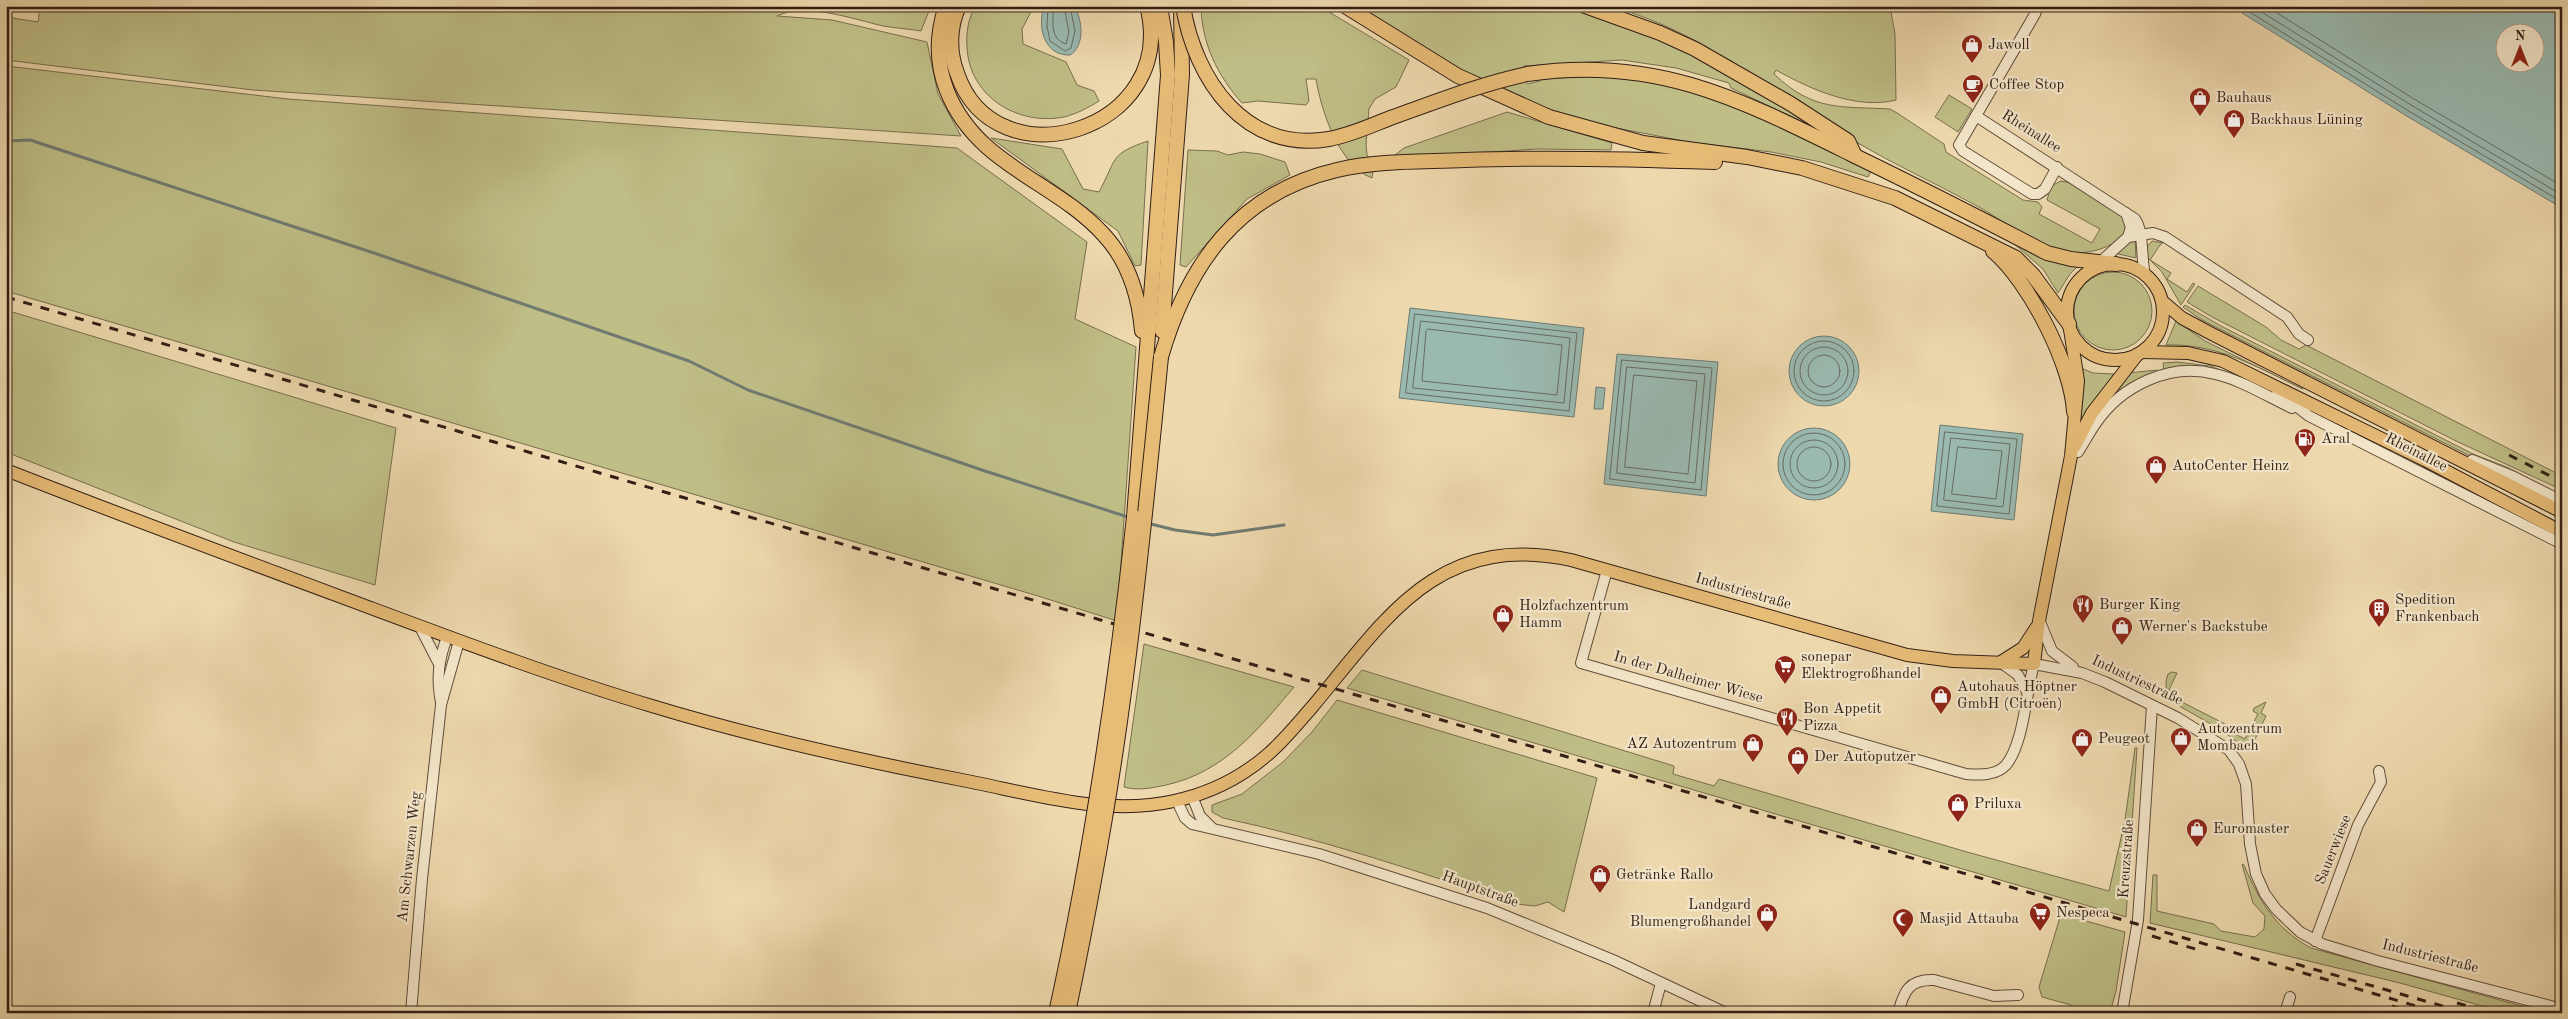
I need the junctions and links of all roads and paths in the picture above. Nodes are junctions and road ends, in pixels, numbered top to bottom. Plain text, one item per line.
1 (946, 6) edge
2 (959, 6) edge
3 (1147, 6) edge
4 (1160, 6) edge
5 (1182, 6) edge
6 (1345, 6) edge
7 (1585, 6) edge
8 (2030, 6) edge
9 (1976, 116) junction
10 (1855, 156) junction
11 (2057, 167) junction
12 (1822, 174) junction
13 (2126, 212) junction
14 (1964, 231) junction
15 (2141, 235) junction
16 (2128, 237) junction
17 (2099, 263) junction
18 (2116, 264) junction
19 (2088, 273) junction
20 (2146, 275) junction
21 (2162, 301) junction
22 (2069, 327) junction
23 (2308, 340) dead end
24 (2139, 354) junction
25 (1160, 357) junction
26 (1146, 372) junction
27 (2262, 380) junction
28 (2074, 412) junction
29 (2309, 416) junction
30 (2427, 443) junction
31 (2070, 461) junction
32 (6, 470) edge
33 (2562, 501) edge
34 (2562, 512) edge
35 (2533, 517) junction
36 (2562, 532) edge
37 (2562, 536) edge
38 (2562, 544) edge
39 (1607, 570) junction
40 (2039, 621) junction
41 (420, 627) junction
42 (453, 639) junction
43 (2000, 662) junction
44 (2034, 664) junction
45 (439, 665) junction
46 (2082, 673) junction
47 (2026, 692) junction
48 (441, 705) junction
49 (2152, 706) junction
50 (2380, 771) dead end
51 (1192, 796) junction
52 (1177, 801) junction
53 (1212, 828) junction
54 (2315, 941) junction
55 (1661, 983) junction
56 (2018, 994) dead end
57 (2290, 997) dead end
58 (2562, 1009) edge
59 (411, 1013) edge
60 (1056, 1013) edge
61 (1068, 1013) edge
62 (1653, 1013) edge
63 (1726, 1013) edge
64 (1898, 1013) edge
65 (2122, 1013) edge
66 (2285, 1013) edge

1 - 26 highway
2 - 3 highway
4 - 26 highway
5 - 10 highway, bridge
5 - 25 highway, bridge
6 - 12 highway
7 - 10 highway
8 - 9 street, Rheinallee
9 - 11 street, Rheinallee
9 - 11 street
10 - 17 highway
11 - 13 street, Rheinallee
12 - 14 highway
12 - 25 highway
13 - 15 street, Rheinallee
13 - 16 street
14 - 22 highway
14 - 28 highway
15 - 16 street
15 - 20 street, Rheinallee
15 - 23 street
16 - 17 street
17 - 18 highway
17 - 19 street
18 - 19 main road
18 - 20 main road
19 - 22 main road
20 - 21 main road
21 - 24 main road
21 - 30 main road, Rheinallee
22 - 24 main road
22 - 28 main road, In der Dalheimer Wiese
24 - 27 main road, Rheinallee
24 - 31 main road, In der Dalheimer Wiese
25 - 61 highway, bridge
26 - 60 highway, bridge
27 - 29 street, Rheinallee
27 - 35 main road, Rheinallee
28 - 31 main road, In der Dalheimer Wiese
29 - 31 street
29 - 38 street, Rheinallee
30 - 33 street, Rheinallee
30 - 34 main road, Rheinallee
31 - 40 main road, In der Dalheimer Wiese
32 - 41 main road, Industriestraße
35 - 36 main road, Rheinallee
35 - 37 street, Rheinallee
39 - 43 main road, Industriestraße
39 - 47 street, In der Dalheimer Wiese
39 - 51 main road, Industriestraße
40 - 43 main road
40 - 44 main road, In der Dalheimer Wiese
40 - 46 street
41 - 42 main road, Industriestraße
41 - 45 street, Am Schwarzen Weg
42 - 45 street, Am Schwarzen Weg
42 - 48 street, Am Schwarzen Weg
42 - 52 main road, Industriestraße
43 - 44 main road, Industriestraße
43 - 47 street
44 - 46 street, Industriestraße
44 - 47 street, In der Dalheimer Wiese
45 - 48 street, Am Schwarzen Weg
46 - 49 street, Industriestraße
48 - 59 street, Am Schwarzen Weg
49 - 54 street, Industriestraße
49 - 65 street, Kreuzstraße
50 - 54 street, Sauerwiese
51 - 52 main road, Industriestraße
51 - 53 street
52 - 53 street, Hauptstraße
53 - 55 street, Hauptstraße
54 - 58 street, Industriestraße
55 - 62 street
55 - 63 street, Hauptstraße
56 - 64 street
57 - 66 street

